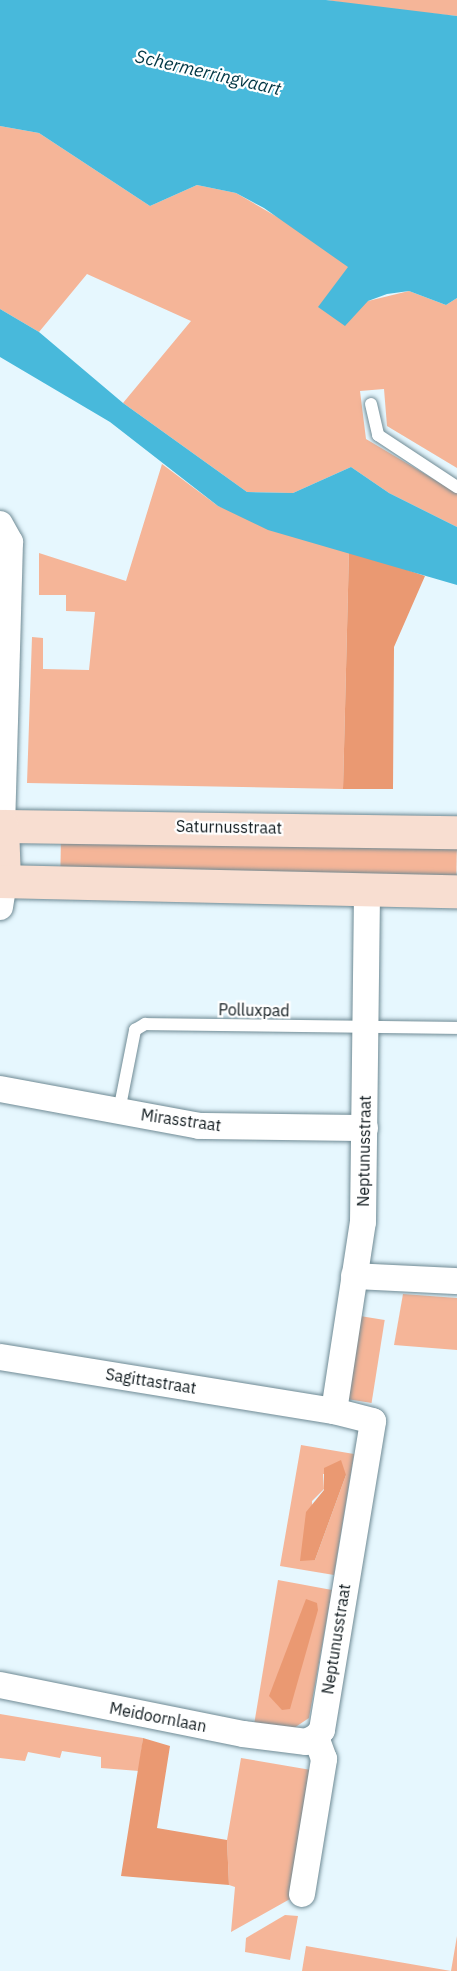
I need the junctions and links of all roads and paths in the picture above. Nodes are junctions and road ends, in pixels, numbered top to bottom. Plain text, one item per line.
1 (371, 404) dead end
2 (457, 487) edge
3 (0, 524) edge
4 (1, 826) edge
5 (457, 832) edge
6 (367, 888) junction
7 (1, 890) edge
8 (457, 891) edge
9 (457, 1028) edge
10 (365, 1029) junction
11 (0, 1089) edge
12 (119, 1111) junction
13 (365, 1128) junction
14 (354, 1276) junction
15 (457, 1281) edge
16 (0, 1357) edge
17 (301, 1406) joint
18 (334, 1411) junction
19 (0, 1685) edge
20 (316, 1737) junction
21 (302, 1894) dead end

1 - 2 lane
3 - 4 street
4 - 5 street, Saturnusstraat
4 - 7 street
6 - 7 street
6 - 8 street
6 - 10 street, Neptunusstraat
9 - 10 lane, Polluxpad
10 - 12 lane, Polluxpad
10 - 13 street, Neptunusstraat
11 - 12 street, Mirasstraat
12 - 13 street, Mirasstraat
13 - 14 street, Neptunusstraat
14 - 15 street
14 - 18 street, Neptunusstraat
16 - 17 street, Sagittastraat
17 - 18 street, Neptunusstraat
18 - 20 street, Neptunusstraat
19 - 20 street, Meidoornlaan
20 - 21 street

